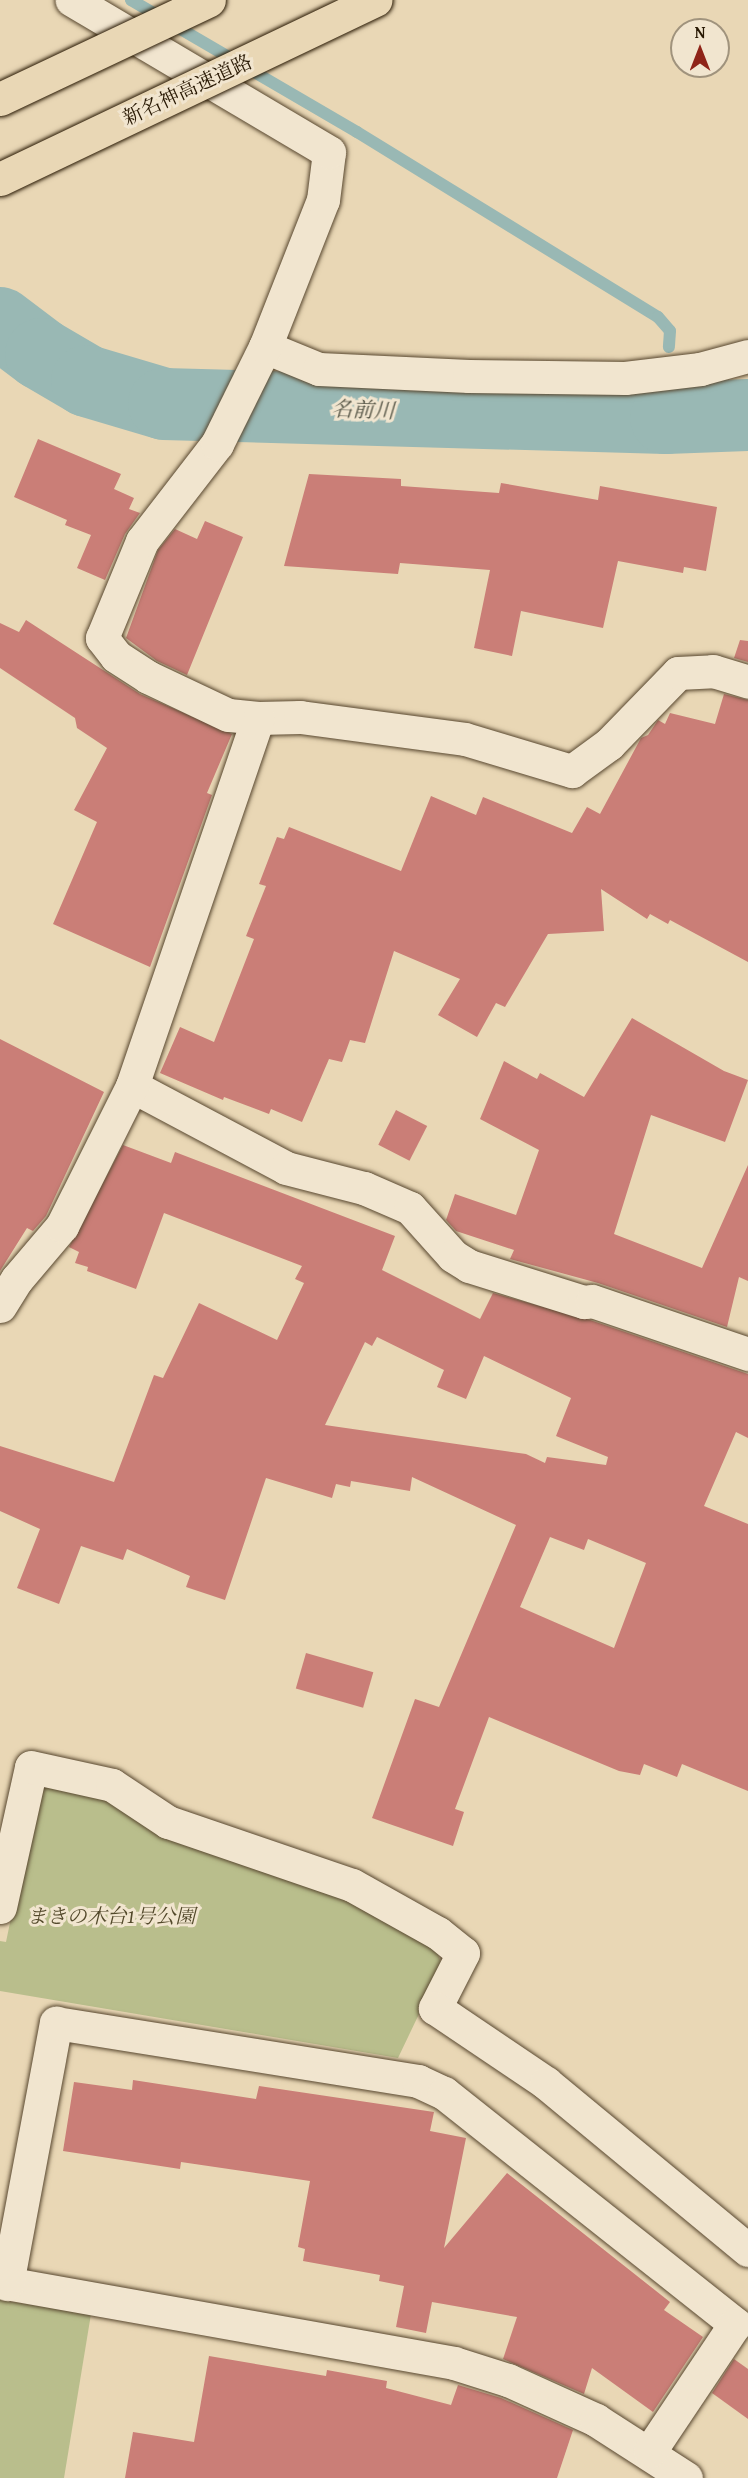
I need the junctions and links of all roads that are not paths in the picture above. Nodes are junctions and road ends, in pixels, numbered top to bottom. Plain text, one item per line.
1 (72, 0) edge
2 (209, 0) edge
3 (375, 0) edge
4 (0, 99) edge
5 (0, 178) edge
6 (265, 347) junction
7 (748, 356) edge
8 (748, 682) edge
9 (258, 718) junction
10 (132, 1086) junction
11 (0, 1306) edge
12 (748, 1354) edge
13 (0, 1907) edge
14 (748, 2250) edge
15 (4, 2283) edge
16 (650, 2451) junction
17 (686, 2478) edge

1 - 6 street
2 - 4 highway, bridge
3 - 5 highway, 新名神高速道路, bridge
6 - 7 street
6 - 9 street
8 - 9 street
9 - 10 street
10 - 11 street
10 - 12 street
13 - 14 street
15 - 16 street
15 - 16 street
16 - 17 street

